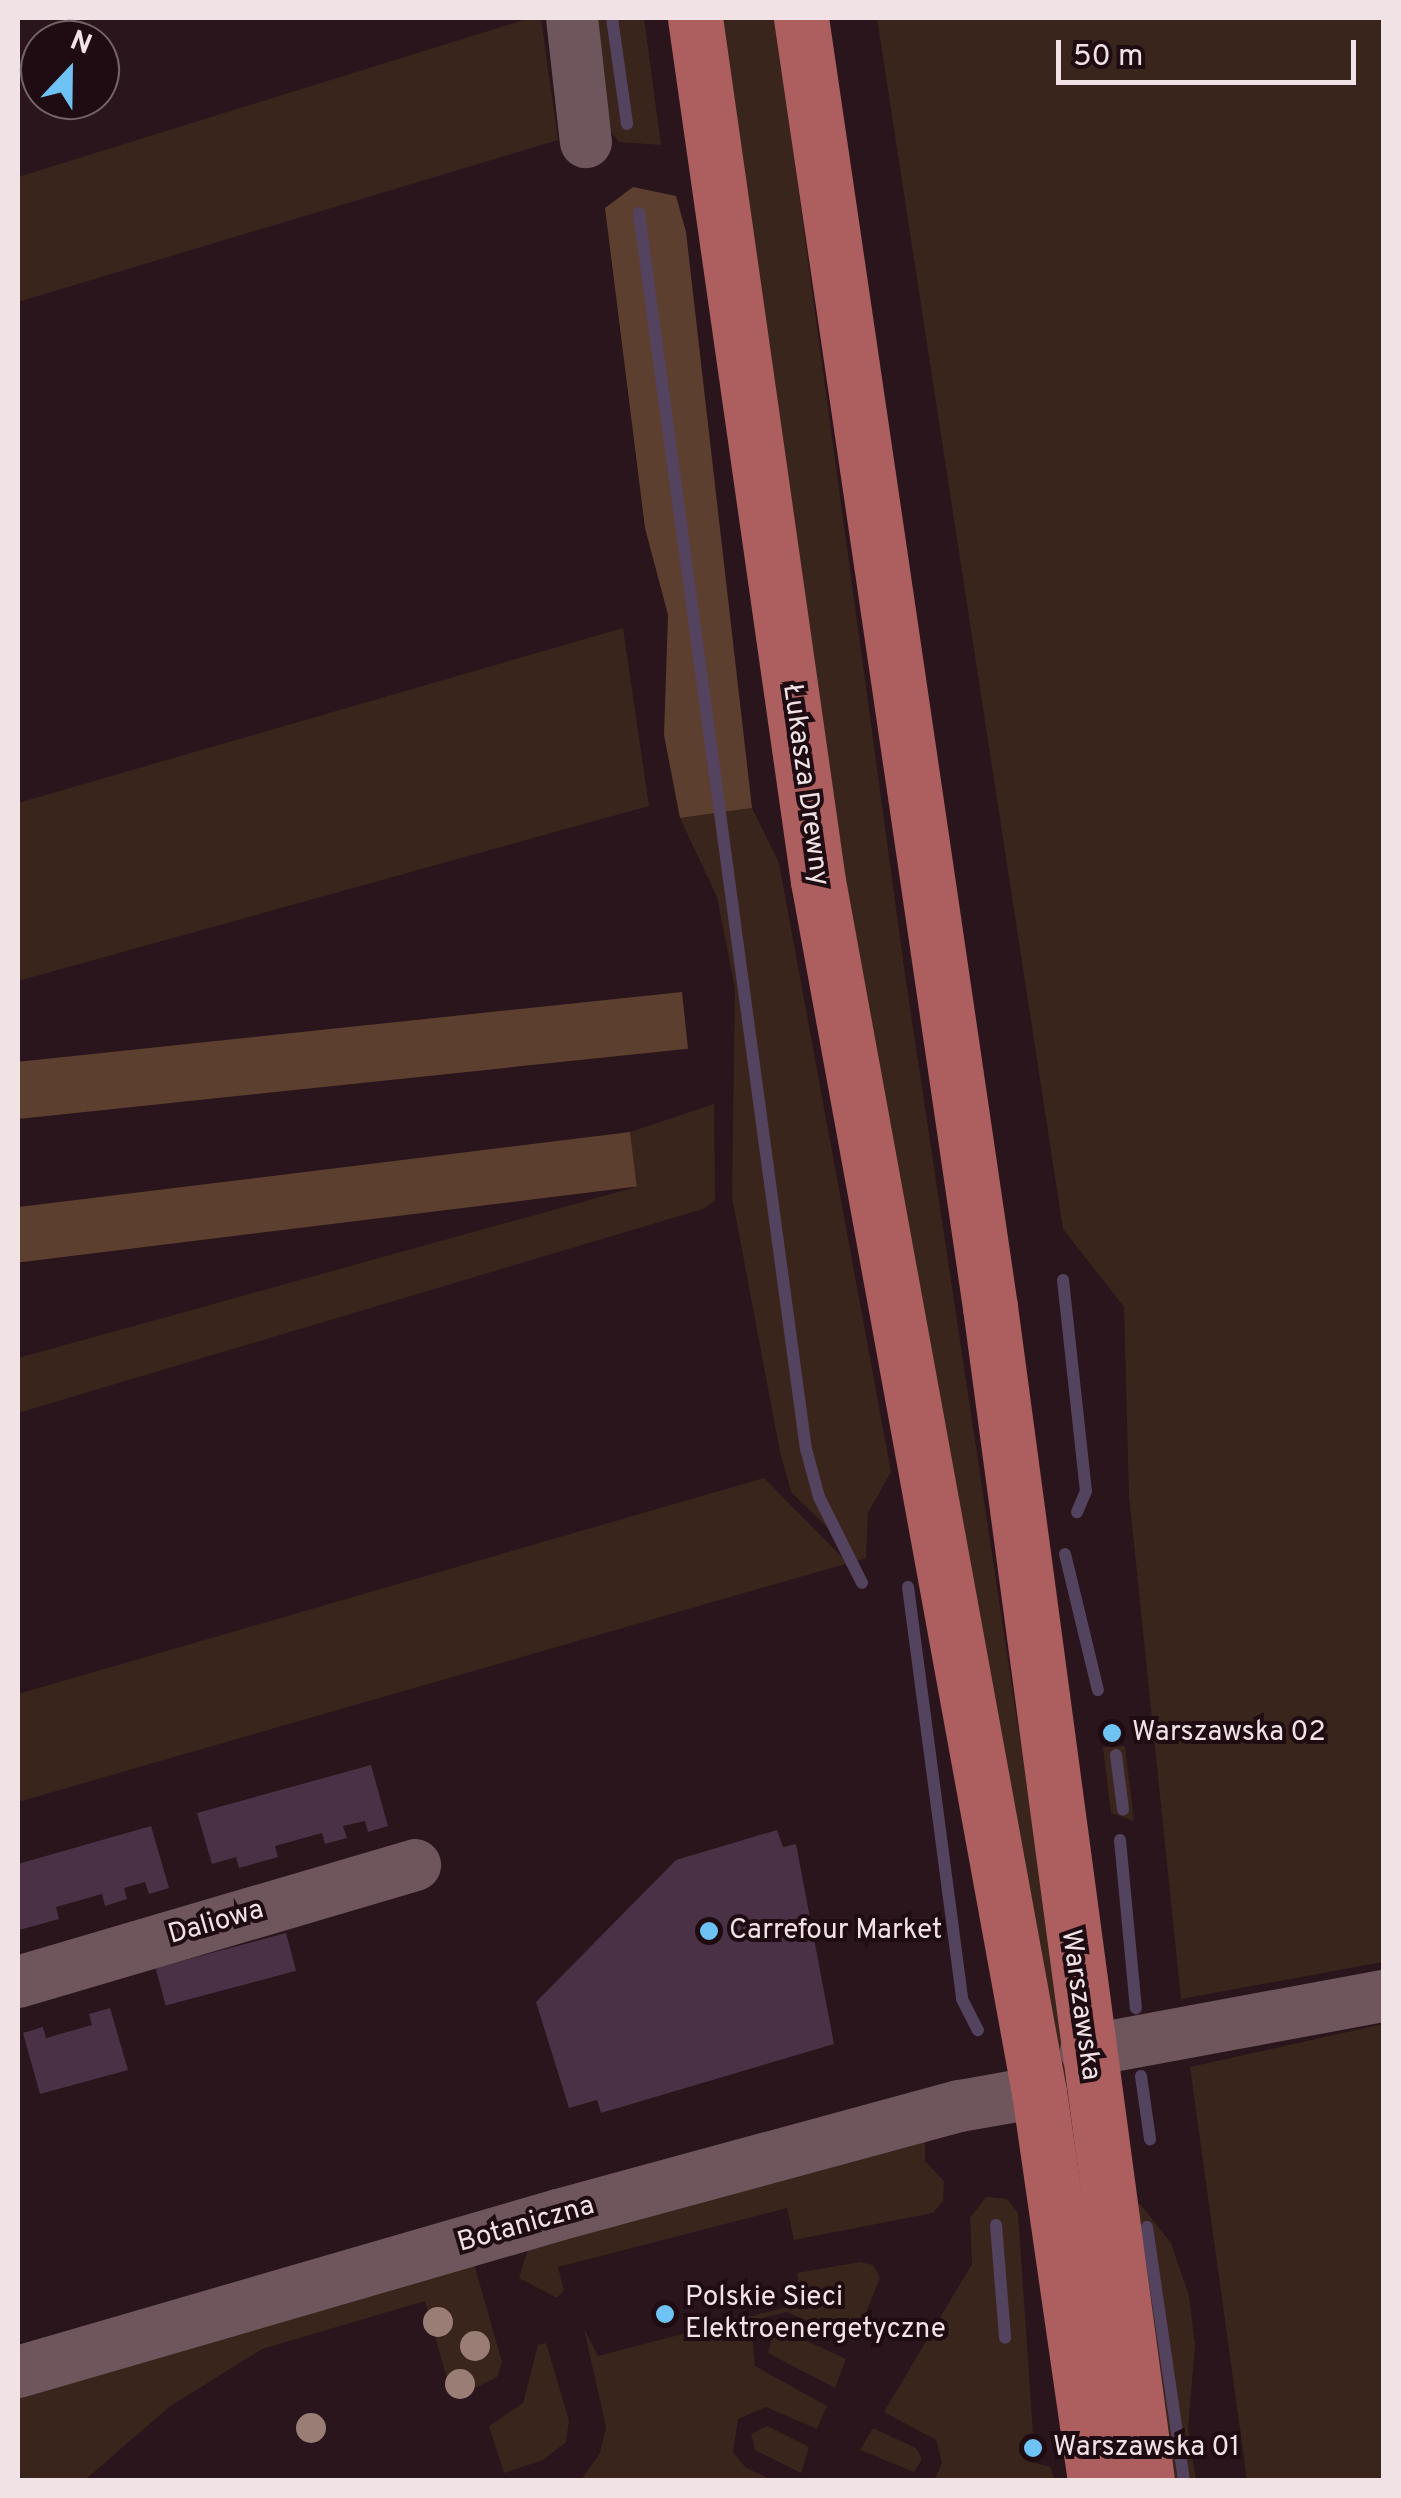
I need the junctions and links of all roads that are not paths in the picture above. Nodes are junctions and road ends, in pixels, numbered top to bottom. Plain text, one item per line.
1 (572, 18) edge
2 (695, 18) edge
3 (800, 18) edge
4 (586, 142) dead end
5 (939, 1548) joint
6 (415, 1865) dead end
7 (18, 1982) edge
8 (1384, 1996) edge
9 (1086, 2052) junction
10 (1039, 2092) junction
11 (18, 2372) edge
12 (1095, 2480) edge
13 (1148, 2480) edge

1 - 4 street
2 - 5 main road, Łukasza Drewny
3 - 9 main road, Warszawska
5 - 10 main road, Warszawska
6 - 7 street, Daliowa
8 - 9 street
9 - 13 main road, Warszawska
10 - 11 street, Botaniczna
10 - 12 main road, Warszawska

